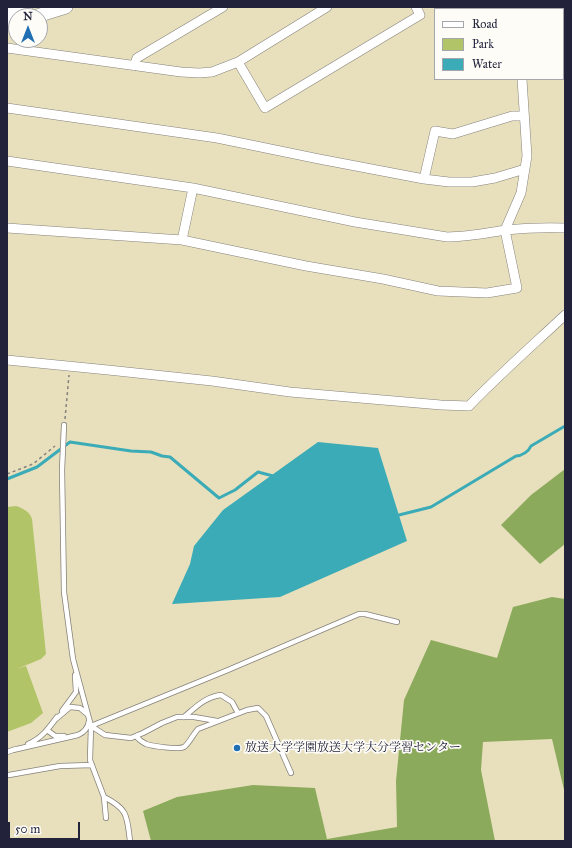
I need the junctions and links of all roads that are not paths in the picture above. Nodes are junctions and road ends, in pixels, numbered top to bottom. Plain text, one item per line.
1 (26, 7) edge
2 (66, 7) edge
3 (223, 7) edge
4 (327, 7) edge
5 (416, 7) edge
6 (7, 13) edge
7 (48, 13) edge
8 (7, 48) edge
9 (238, 62) junction
10 (134, 66) junction
11 (522, 80) edge
12 (7, 108) edge
13 (524, 116) junction
14 (7, 161) edge
15 (525, 170) junction
16 (424, 179) junction
17 (193, 188) junction
18 (7, 228) edge
19 (565, 228) edge
20 (506, 230) junction
21 (182, 240) junction
22 (565, 315) edge
23 (7, 360) edge
24 (64, 425) road end
25 (397, 622) dead end
26 (73, 659) junction
27 (238, 713) junction
28 (88, 716) junction
29 (184, 717) junction
30 (56, 718) junction
31 (217, 721) junction
32 (91, 726) junction
33 (47, 730) junction
34 (136, 736) junction
35 (69, 737) junction
36 (13, 750) junction
37 (7, 752) edge
38 (92, 765) junction
39 (290, 773) dead end
40 (9, 775) dead end
41 (104, 797) junction
42 (106, 818) dead end
43 (130, 841) edge

1 - 6 main road
2 - 7 main road
3 - 10 street
4 - 9 street
5 - 9 street
8 - 10 street
9 - 10 street
11 - 13 street
12 - 16 street
13 - 15 street
13 - 16 street
14 - 17 street
15 - 16 street
15 - 20 street
17 - 20 street
17 - 21 street
18 - 21 street
19 - 20 street
20 - 21 street
22 - 23 street
24 - 26 lane
25 - 32 lane
26 - 28 lane
26 - 30 lane
27 - 29 lane
27 - 31 lane
27 - 39 lane
28 - 30 lane
28 - 32 lane
28 - 35 lane
29 - 31 lane
29 - 34 lane
30 - 33 lane
31 - 34 lane
32 - 34 lane
32 - 38 lane
33 - 35 lane
33 - 36 lane
35 - 36 lane
36 - 37 lane
38 - 40 lane
38 - 41 lane
41 - 42 lane
41 - 43 lane

